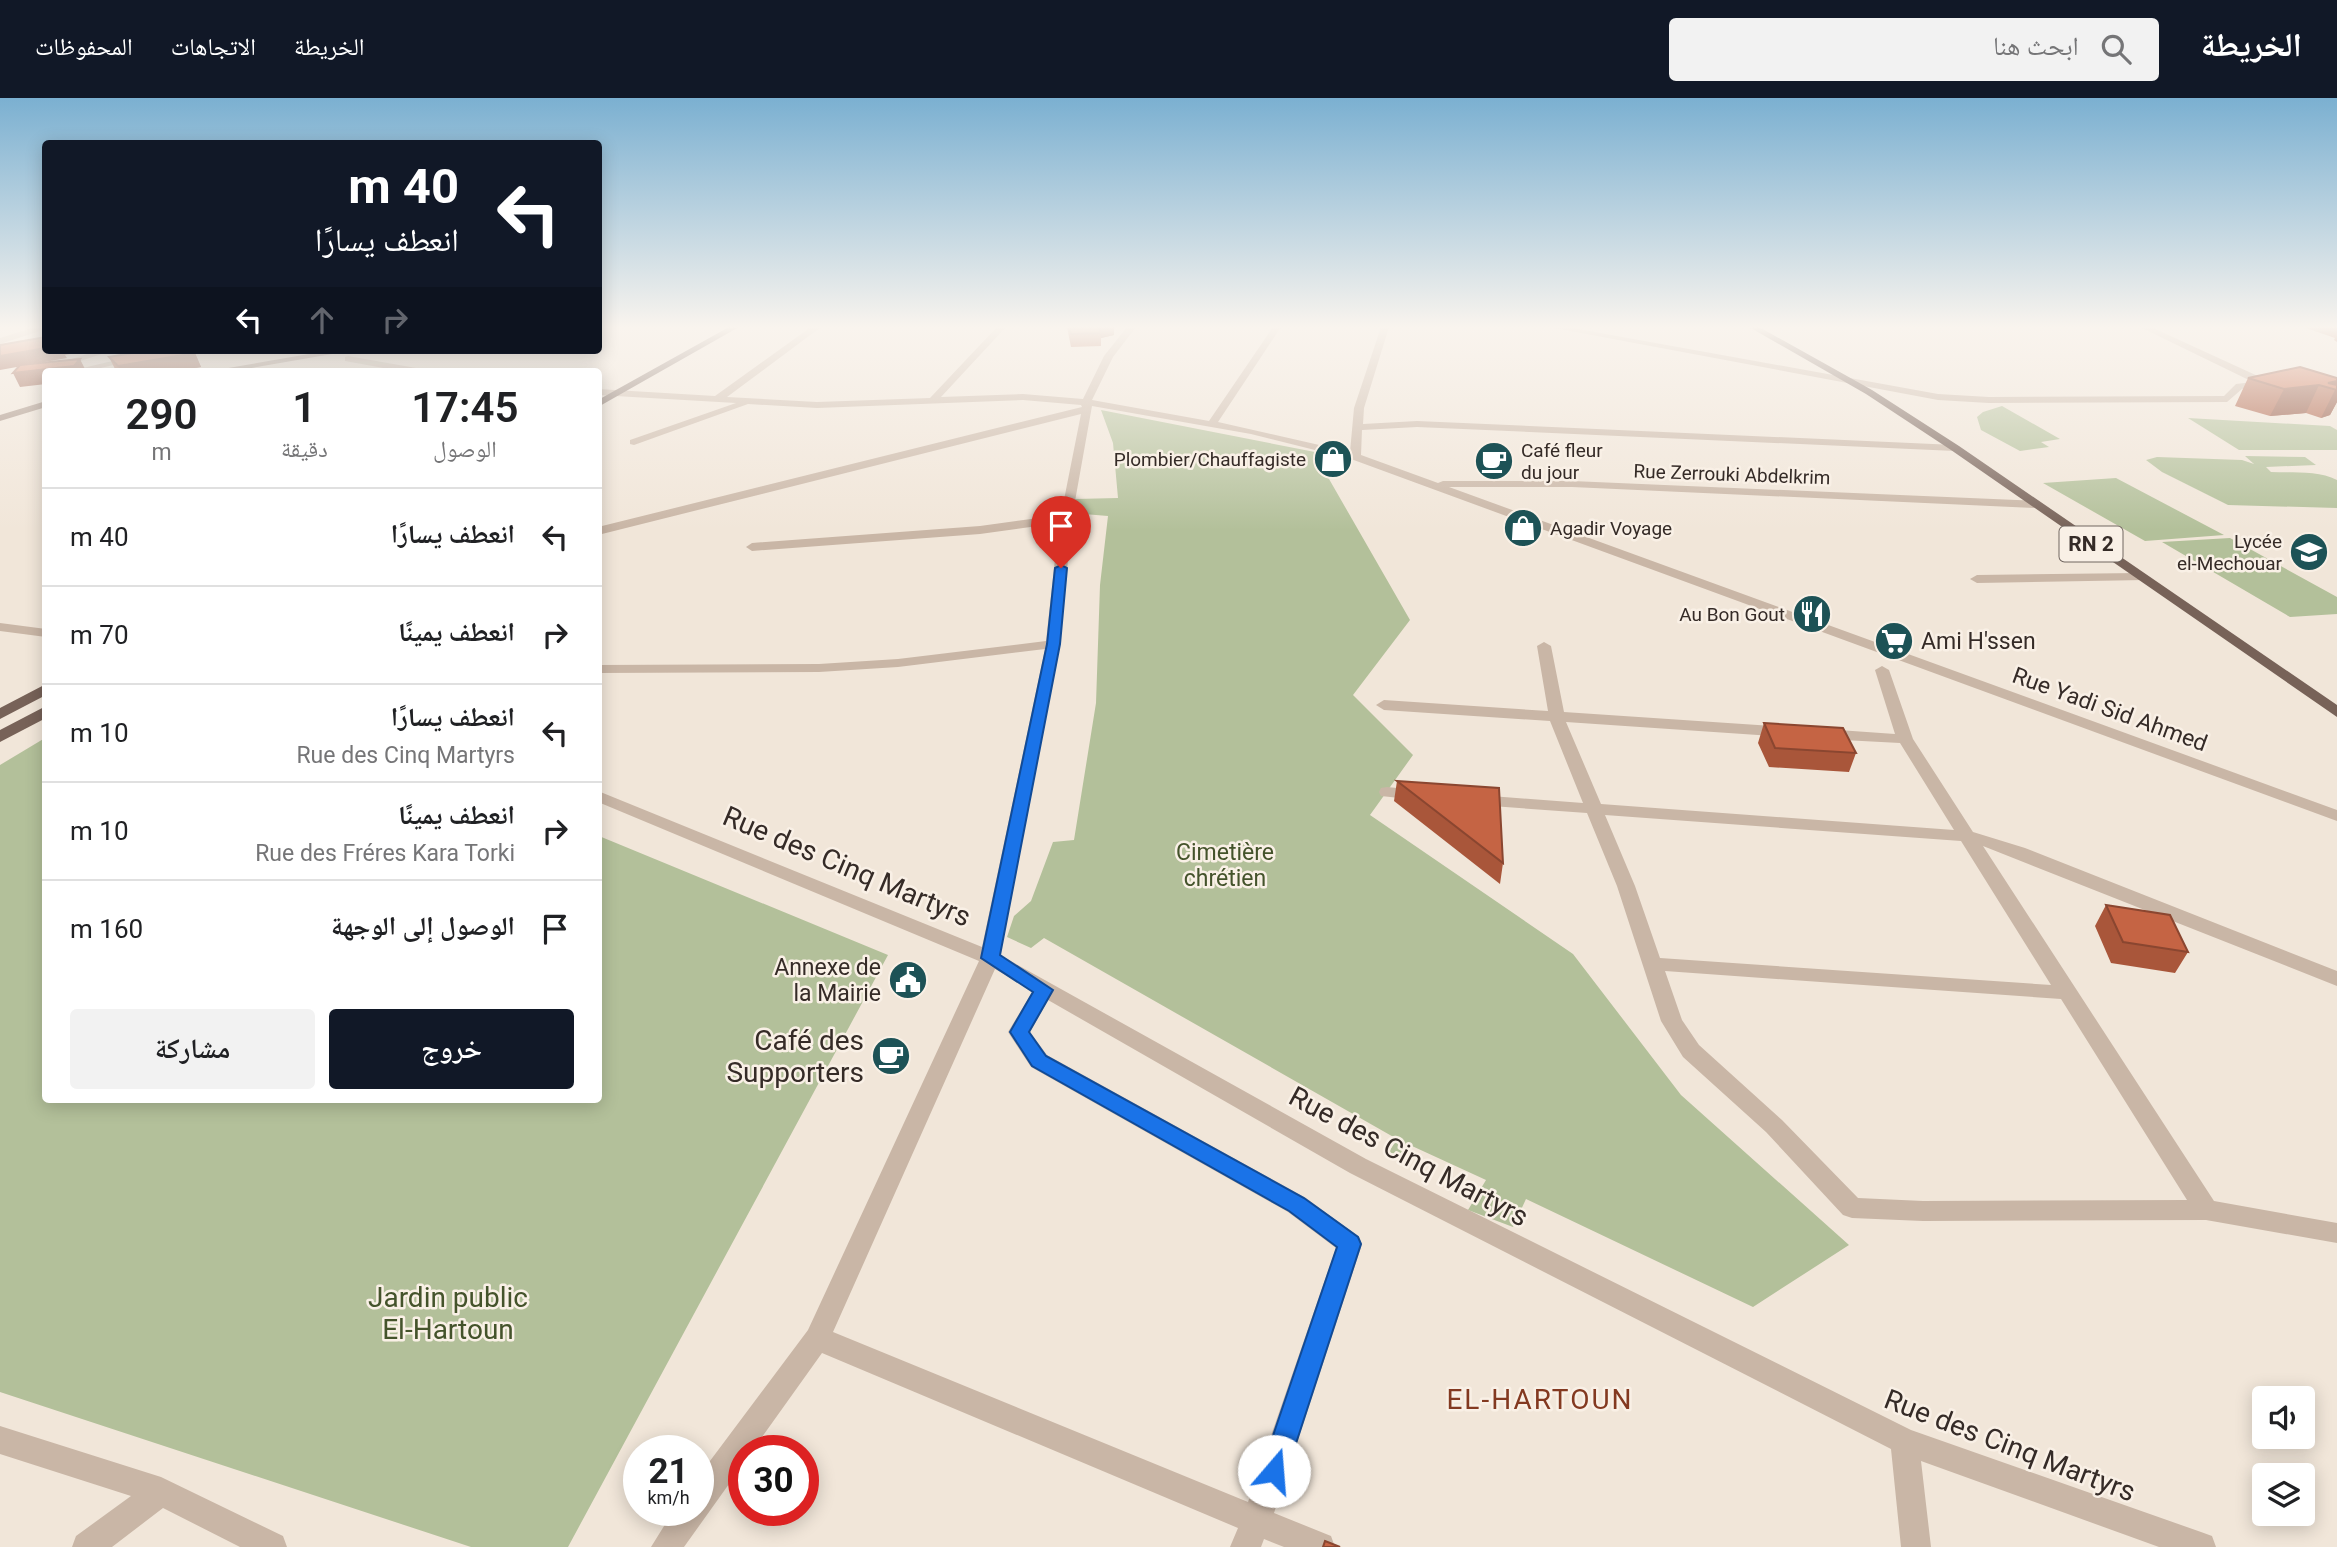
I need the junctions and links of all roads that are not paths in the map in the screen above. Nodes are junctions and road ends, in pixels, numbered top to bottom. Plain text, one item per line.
1 (656, 395) edge
2 (723, 395) edge
3 (938, 395) edge
4 (1091, 395) edge
5 (1232, 395) edge
6 (1363, 395) edge
7 (1872, 395) edge
8 (1925, 395) edge
9 (2230, 395) edge
10 (717, 399) junction
11 (750, 401) junction
12 (931, 402) junction
13 (42, 405) edge
14 (1086, 405) junction
15 (0, 418) edge
16 (1212, 424) junction
17 (1356, 427) junction
18 (634, 442) dead end
19 (1955, 448) junction
20 (1355, 457) junction
21 (1429, 484) junction
22 (2034, 504) junction
23 (1066, 518) junction
24 (602, 530) edge
25 (752, 547) dead end
26 (2139, 577) junction
27 (1977, 579) dead end
28 (0, 627) edge
29 (42, 632) edge
30 (1053, 644) junction
31 (1544, 646) dead end
32 (602, 669) edge
33 (1882, 670) dead end
34 (42, 690) edge
35 (1384, 705) dead end
36 (42, 712) edge
37 (2337, 712) edge
38 (0, 714) edge
39 (1557, 719) junction
40 (0, 737) edge
41 (1905, 739) junction
42 (1387, 792) dead end
43 (602, 798) edge
44 (1595, 810) junction
45 (2337, 816) edge
46 (1968, 836) junction
47 (990, 958) junction
48 (1655, 964) junction
49 (2337, 979) edge
50 (1044, 990) junction
51 (2069, 993) junction
52 (2206, 1210) junction
53 (2337, 1233) edge
54 (817, 1338) junction
55 (0, 1440) edge
56 (1903, 1441) junction
57 (714, 1480) edge
58 (161, 1491) junction
59 (1257, 1521) junction
60 (681, 1526) edge
61 (87, 1547) edge
62 (272, 1547) edge
63 (666, 1547) edge
64 (1245, 1547) edge
65 (1320, 1547) edge
66 (1916, 1547) edge
67 (2201, 1547) edge

1 - 10 street, Rue Yadi Sid Ahmed
2 - 10 street
3 - 12 street
4 - 14 street
5 - 16 street
6 - 17 street
7 - 19 main road, RN 2
8 - 9 street
10 - 11 street, Rue Yadi Sid Ahmed
11 - 12 street, Rue Yadi Sid Ahmed
11 - 18 street
12 - 14 street, Rue Yadi Sid Ahmed
13 - 15 main road
14 - 16 street, Rue Yadi Sid Ahmed
14 - 23 street
14 - 24 street
16 - 20 street, Rue Yadi Sid Ahmed
17 - 19 street
17 - 20 street
19 - 22 main road, RN 2
20 - 21 street, Rue Yadi Sid Ahmed
21 - 22 street, Rue Zerrouki Abdelkrim
21 - 45 street, Rue Yadi Sid Ahmed
22 - 26 main road, RN 2
23 - 25 street
23 - 30 street
26 - 27 street
26 - 37 main road, RN 2
28 - 29 street
30 - 32 street
30 - 47 street
31 - 39 street
33 - 41 street
34 - 38 main road
35 - 39 street
36 - 40 main road
39 - 41 street
39 - 44 street
41 - 46 street
42 - 44 street
43 - 47 street, Rue des Cinq Martyrs
44 - 46 street
44 - 48 street
46 - 49 street
46 - 51 street
47 - 50 street, Rue des Cinq Martyrs
47 - 54 street
48 - 51 street
48 - 52 street
50 - 56 street, Rue des Cinq Martyrs
50 - 59 street
51 - 52 street
52 - 53 street
54 - 57 street
54 - 59 street
55 - 58 street
56 - 66 street
56 - 67 street, Rue des Cinq Martyrs
58 - 61 street
58 - 62 street
59 - 64 street
59 - 65 street
60 - 63 street

